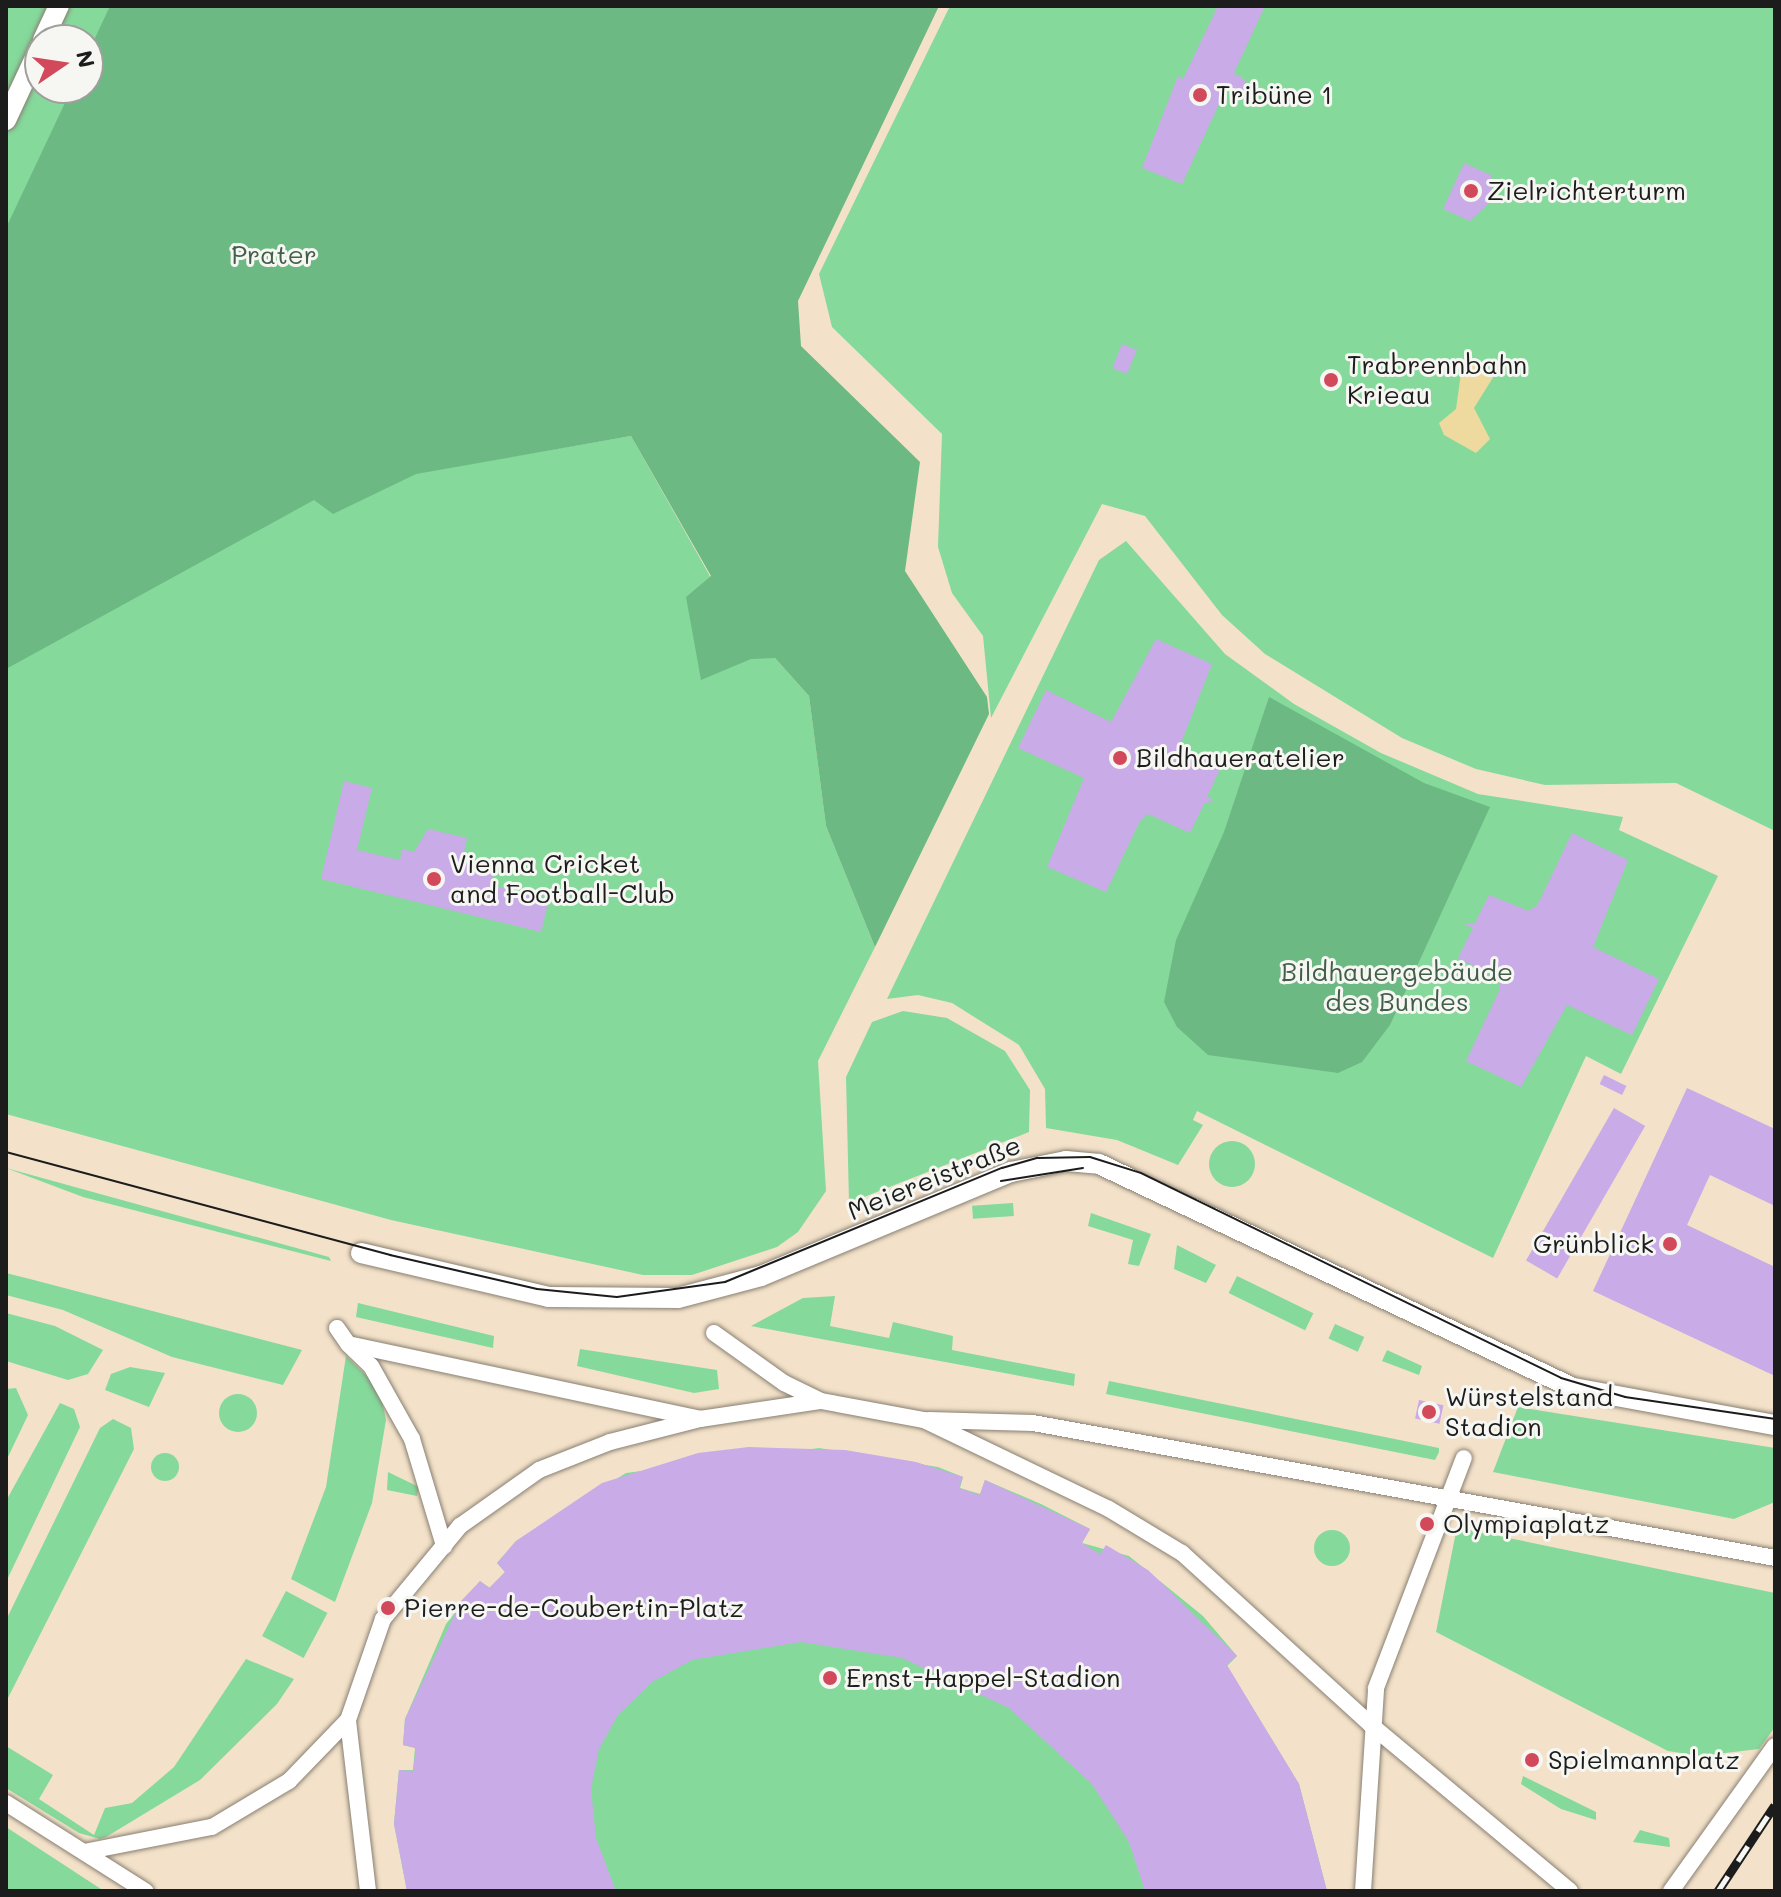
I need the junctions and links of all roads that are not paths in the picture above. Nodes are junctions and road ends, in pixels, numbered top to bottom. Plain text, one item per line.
1 (24, 81) edge
2 (6, 120) edge
3 (361, 1253) dead end
4 (337, 1328) dead end
5 (714, 1333) dead end
6 (348, 1344) junction
7 (821, 1401) junction
8 (700, 1419) junction
9 (924, 1420) junction
10 (1775, 1425) edge
11 (1464, 1458) dead end
12 (1451, 1494) junction
13 (444, 1546) junction
14 (1775, 1558) edge
15 (348, 1720) junction
16 (1371, 1725) junction
17 (1775, 1746) edge
18 (6, 1803) edge
19 (84, 1852) junction
20 (145, 1891) edge
21 (368, 1891) edge
22 (1363, 1891) edge
23 (1570, 1891) edge
24 (1671, 1891) edge

1 - 2 street
3 - 10 street, Meiereistraße
4 - 6 street
5 - 7 street
6 - 8 street
6 - 13 street
7 - 8 street
7 - 9 street
8 - 13 street
9 - 12 street
9 - 16 street
11 - 12 street
12 - 14 street
12 - 16 street
13 - 15 street
15 - 19 street
15 - 21 street
16 - 22 street
16 - 23 street
17 - 24 street
18 - 19 street
19 - 20 street

